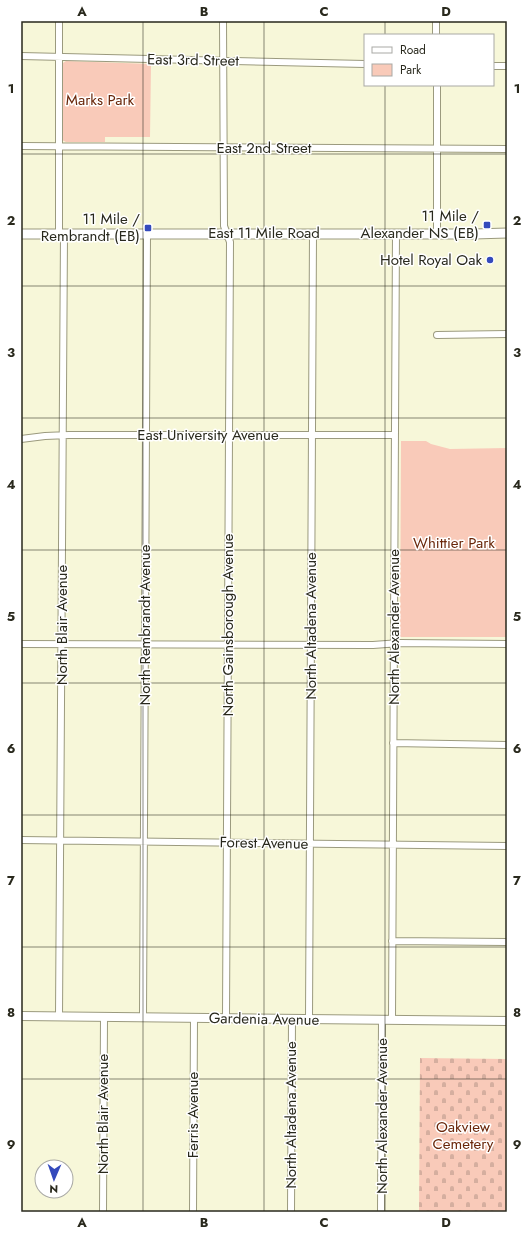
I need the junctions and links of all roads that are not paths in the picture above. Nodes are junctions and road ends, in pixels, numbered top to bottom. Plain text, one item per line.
1 (59, 21) edge
2 (223, 21) edge
3 (436, 21) edge
4 (436, 34) edge
5 (21, 56) edge
6 (59, 57) junction
7 (223, 61) junction
8 (364, 64) edge
9 (494, 66) edge
10 (507, 66) edge
11 (437, 86) edge
12 (21, 146) edge
13 (59, 146) junction
14 (224, 147) junction
15 (437, 149) junction
16 (507, 149) edge
17 (227, 233) junction
18 (437, 233) junction
19 (507, 233) edge
20 (21, 234) edge
21 (61, 234) junction
22 (147, 234) junction
23 (313, 234) junction
24 (396, 234) junction
25 (507, 334) edge
26 (437, 335) dead end
27 (395, 434) junction
28 (63, 435) junction
29 (146, 435) junction
30 (229, 435) junction
31 (312, 435) junction
32 (21, 439) edge
33 (21, 644) edge
34 (62, 644) junction
35 (394, 644) junction
36 (507, 644) edge
37 (145, 645) junction
38 (228, 645) junction
39 (311, 645) junction
40 (393, 743) junction
41 (507, 744) edge
42 (21, 840) edge
43 (61, 840) junction
44 (144, 842) junction
45 (227, 843) junction
46 (310, 844) junction
47 (393, 845) junction
48 (507, 846) edge
49 (392, 941) junction
50 (507, 942) edge
51 (21, 1016) edge
52 (59, 1016) junction
53 (104, 1017) junction
54 (143, 1017) junction
55 (194, 1018) junction
56 (226, 1018) junction
57 (292, 1019) junction
58 (309, 1019) junction
59 (382, 1020) junction
60 (392, 1020) junction
61 (507, 1021) edge
62 (103, 1212) edge
63 (193, 1212) edge
64 (291, 1212) edge
65 (381, 1212) edge

1 - 6 street, North Blair Avenue
2 - 7 street, North Gainsborough Avenue
3 - 4 street
5 - 6 street, East 3rd Street
6 - 7 street, East 3rd Street
6 - 13 street, North Blair Avenue
7 - 8 street, East 3rd Street
7 - 14 street, North Gainsborough Avenue
9 - 10 street
11 - 15 street
12 - 13 street, East 2nd Street
13 - 14 street, East 2nd Street
13 - 21 street, North Blair Avenue
14 - 15 street, East 2nd Street
14 - 17 street, North Gainsborough Avenue
15 - 16 street, East 2nd Street
15 - 18 street
17 - 22 main road, East 11 Mile Road
17 - 23 main road, East 11 Mile Road
17 - 30 street, North Gainsborough Avenue
18 - 19 main road, East 11 Mile Road
18 - 24 main road, East 11 Mile Road
20 - 21 main road, East 11 Mile Road
21 - 22 main road, East 11 Mile Road
21 - 28 street, North Blair Avenue
22 - 29 street, North Rembrandt Avenue
23 - 24 main road, East 11 Mile Road
23 - 31 street, North Altadena Avenue
24 - 27 street, North Alexander Avenue
25 - 26 street
27 - 31 street, East University Avenue
27 - 35 street, North Alexander Avenue
28 - 29 street, East University Avenue
28 - 32 street, East University Avenue
28 - 34 street, North Blair Avenue
29 - 30 street, East University Avenue
29 - 37 street, North Rembrandt Avenue
30 - 31 street, East University Avenue
30 - 38 street, North Gainsborough Avenue
31 - 39 street, North Altadena Avenue
33 - 34 street
34 - 37 street
34 - 43 street, North Blair Avenue
35 - 36 street
35 - 39 street
35 - 40 street, North Alexander Avenue
37 - 38 street
37 - 44 street, North Rembrandt Avenue
38 - 39 street
38 - 45 street, North Gainsborough Avenue
39 - 46 street, North Altadena Avenue
40 - 41 street
40 - 47 street, North Alexander Avenue
42 - 43 street, Forest Avenue
43 - 44 street, Forest Avenue
43 - 52 street, North Blair Avenue
44 - 45 street, Forest Avenue
44 - 54 street, North Rembrandt Avenue
45 - 46 street, Forest Avenue
45 - 56 street, North Gainsborough Avenue
46 - 47 street, Forest Avenue
46 - 58 street, North Altadena Avenue
47 - 48 street, Forest Avenue
47 - 49 street, North Alexander Avenue
49 - 50 street
49 - 60 street, North Alexander Avenue
51 - 52 street, Gardenia Avenue
52 - 53 street, Gardenia Avenue
53 - 54 street, Gardenia Avenue
53 - 62 street, North Blair Avenue
54 - 55 street, Gardenia Avenue
55 - 56 street, Gardenia Avenue
55 - 63 street, Ferris Avenue
56 - 57 street, Gardenia Avenue
57 - 58 street, Gardenia Avenue
57 - 64 street, North Altadena Avenue
58 - 59 street, Gardenia Avenue
59 - 60 street, Gardenia Avenue
59 - 65 street, North Alexander Avenue
60 - 61 street, Gardenia Avenue

